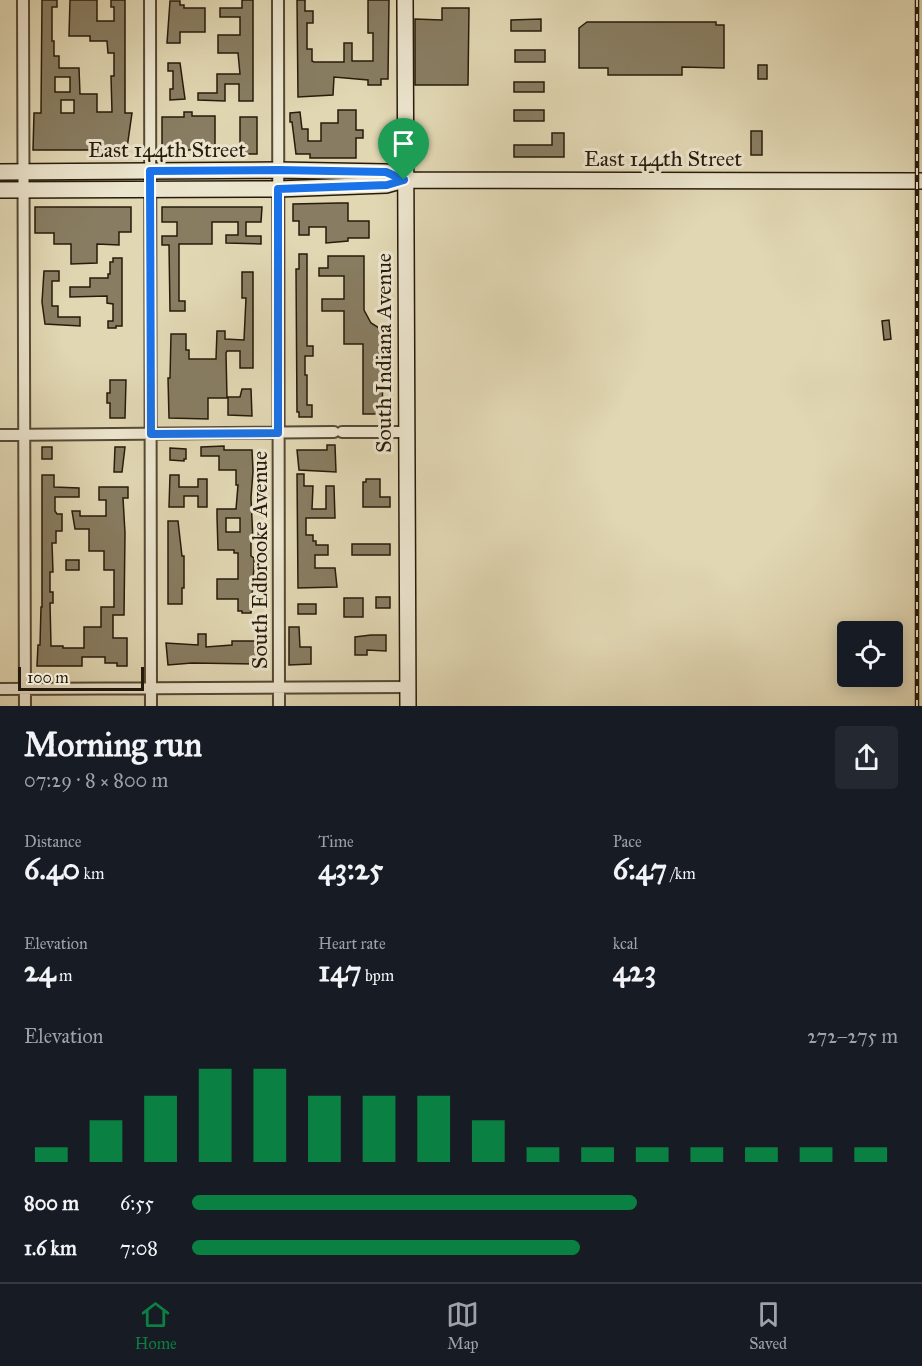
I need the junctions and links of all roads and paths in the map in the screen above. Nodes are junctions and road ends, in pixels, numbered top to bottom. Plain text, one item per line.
1 (23, 0) edge
2 (150, 0) edge
3 (278, 0) edge
4 (405, 0) edge
5 (278, 170) junction
6 (150, 171) junction
7 (0, 172) edge
8 (24, 172) junction
9 (404, 180) junction
10 (922, 181) edge
11 (278, 189) junction
12 (0, 190) edge
13 (24, 190) junction
14 (150, 190) junction
15 (406, 432) junction
16 (278, 433) junction
17 (151, 434) junction
18 (0, 435) edge
19 (24, 435) junction
20 (408, 687) junction
21 (0, 688) edge
22 (25, 688) junction
23 (151, 688) junction
24 (278, 688) junction
25 (25, 706) edge
26 (152, 706) edge
27 (279, 706) edge
28 (408, 706) edge

1 - 8 street
2 - 6 street
3 - 5 street, South Edbrooke Avenue
4 - 9 street, South Indiana Avenue
5 - 6 street, East 144th Street
5 - 9 street, East 144th Street
5 - 11 street, South Edbrooke Avenue
6 - 8 street, East 144th Street
6 - 14 street
7 - 8 street, East 144th Street
8 - 13 street
9 - 10 street, East 144th Street
9 - 11 street, East 144th Street
9 - 15 street, South Indiana Avenue
11 - 14 street, East 144th Street
11 - 16 street, South Edbrooke Avenue
12 - 13 street, East 144th Street
13 - 14 street, East 144th Street
13 - 19 street
14 - 17 street
15 - 16 street
15 - 20 street, South Indiana Avenue
16 - 17 street
16 - 24 street, South Edbrooke Avenue
17 - 19 street
17 - 23 street
18 - 19 street
19 - 22 street
20 - 24 street
20 - 28 street, South Indiana Avenue
21 - 22 street
22 - 23 street
22 - 25 street
23 - 24 street
23 - 26 street
24 - 27 street, South Edbrooke Avenue

